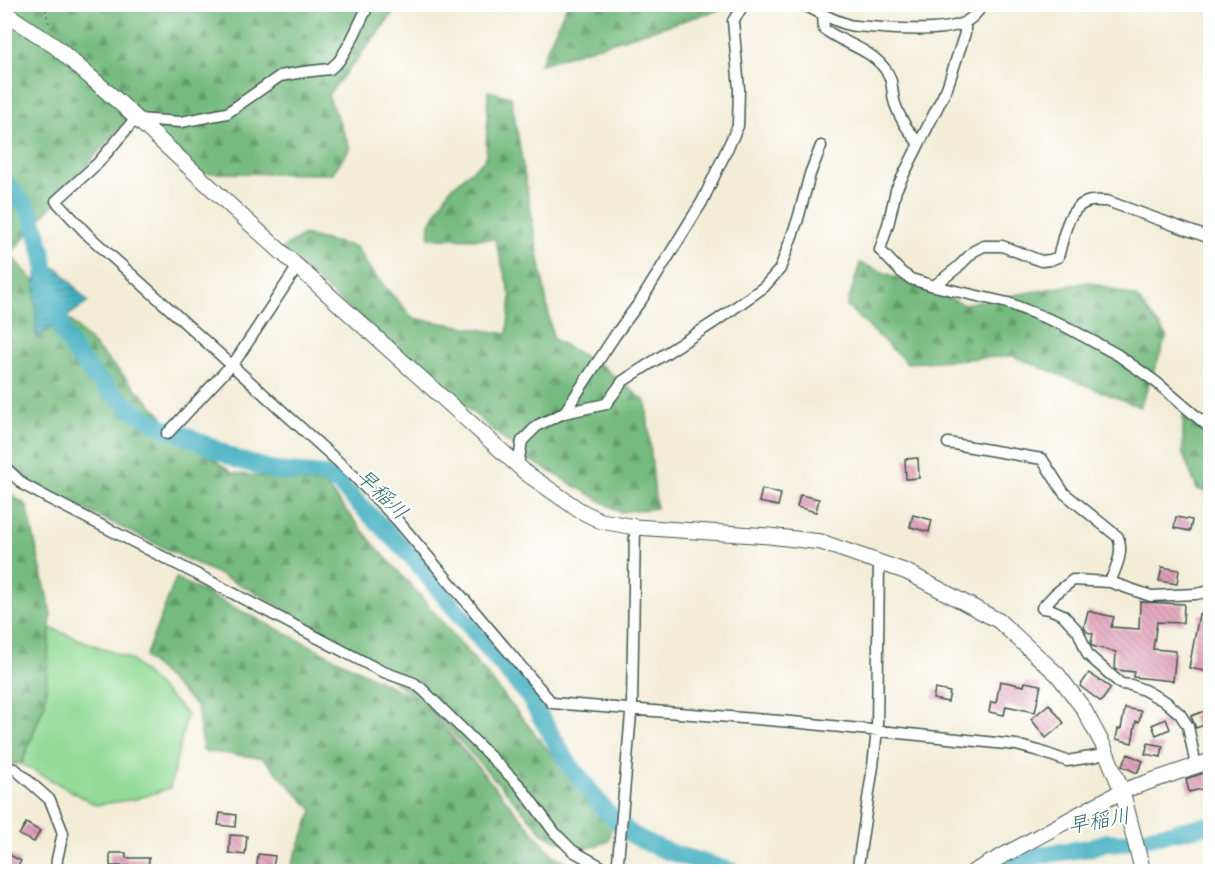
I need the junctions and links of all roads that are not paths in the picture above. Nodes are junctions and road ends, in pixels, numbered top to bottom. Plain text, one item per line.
1 (369, 4) edge
2 (744, 4) edge
3 (803, 4) edge
4 (983, 4) edge
5 (4, 12) edge
6 (822, 15) junction
7 (965, 23) junction
8 (136, 119) junction
9 (918, 144) junction
10 (821, 146) dead end
11 (1210, 238) edge
12 (298, 266) junction
13 (934, 286) junction
14 (230, 365) junction
15 (564, 413) junction
16 (1210, 428) edge
17 (167, 434) dead end
18 (948, 443) dead end
19 (518, 465) junction
20 (4, 466) edge
21 (635, 527) junction
22 (879, 563) junction
23 (1110, 582) junction
24 (1210, 591) edge
25 (631, 709) junction
26 (877, 730) junction
27 (1107, 753) junction
28 (1203, 764) edge
29 (4, 768) edge
30 (1122, 791) junction
31 (56, 872) edge
32 (611, 872) edge
33 (617, 872) edge
34 (857, 872) edge
35 (973, 872) edge
36 (1143, 872) edge

1 - 8 street
2 - 15 street
3 - 6 street
4 - 7 street
5 - 8 street
6 - 7 street
6 - 9 street
7 - 9 street
8 - 12 street
8 - 14 street
9 - 13 street
10 - 15 street
11 - 13 street
12 - 14 street
12 - 19 street
13 - 16 street
14 - 17 street
14 - 25 street
15 - 19 street
18 - 23 street
19 - 21 street
20 - 32 street
21 - 22 street
21 - 25 street
22 - 26 street
22 - 27 street
23 - 24 street
23 - 28 street
25 - 26 street
25 - 33 street
26 - 27 street
26 - 34 street
27 - 30 street
28 - 30 street
29 - 31 street
30 - 35 street
30 - 36 street

